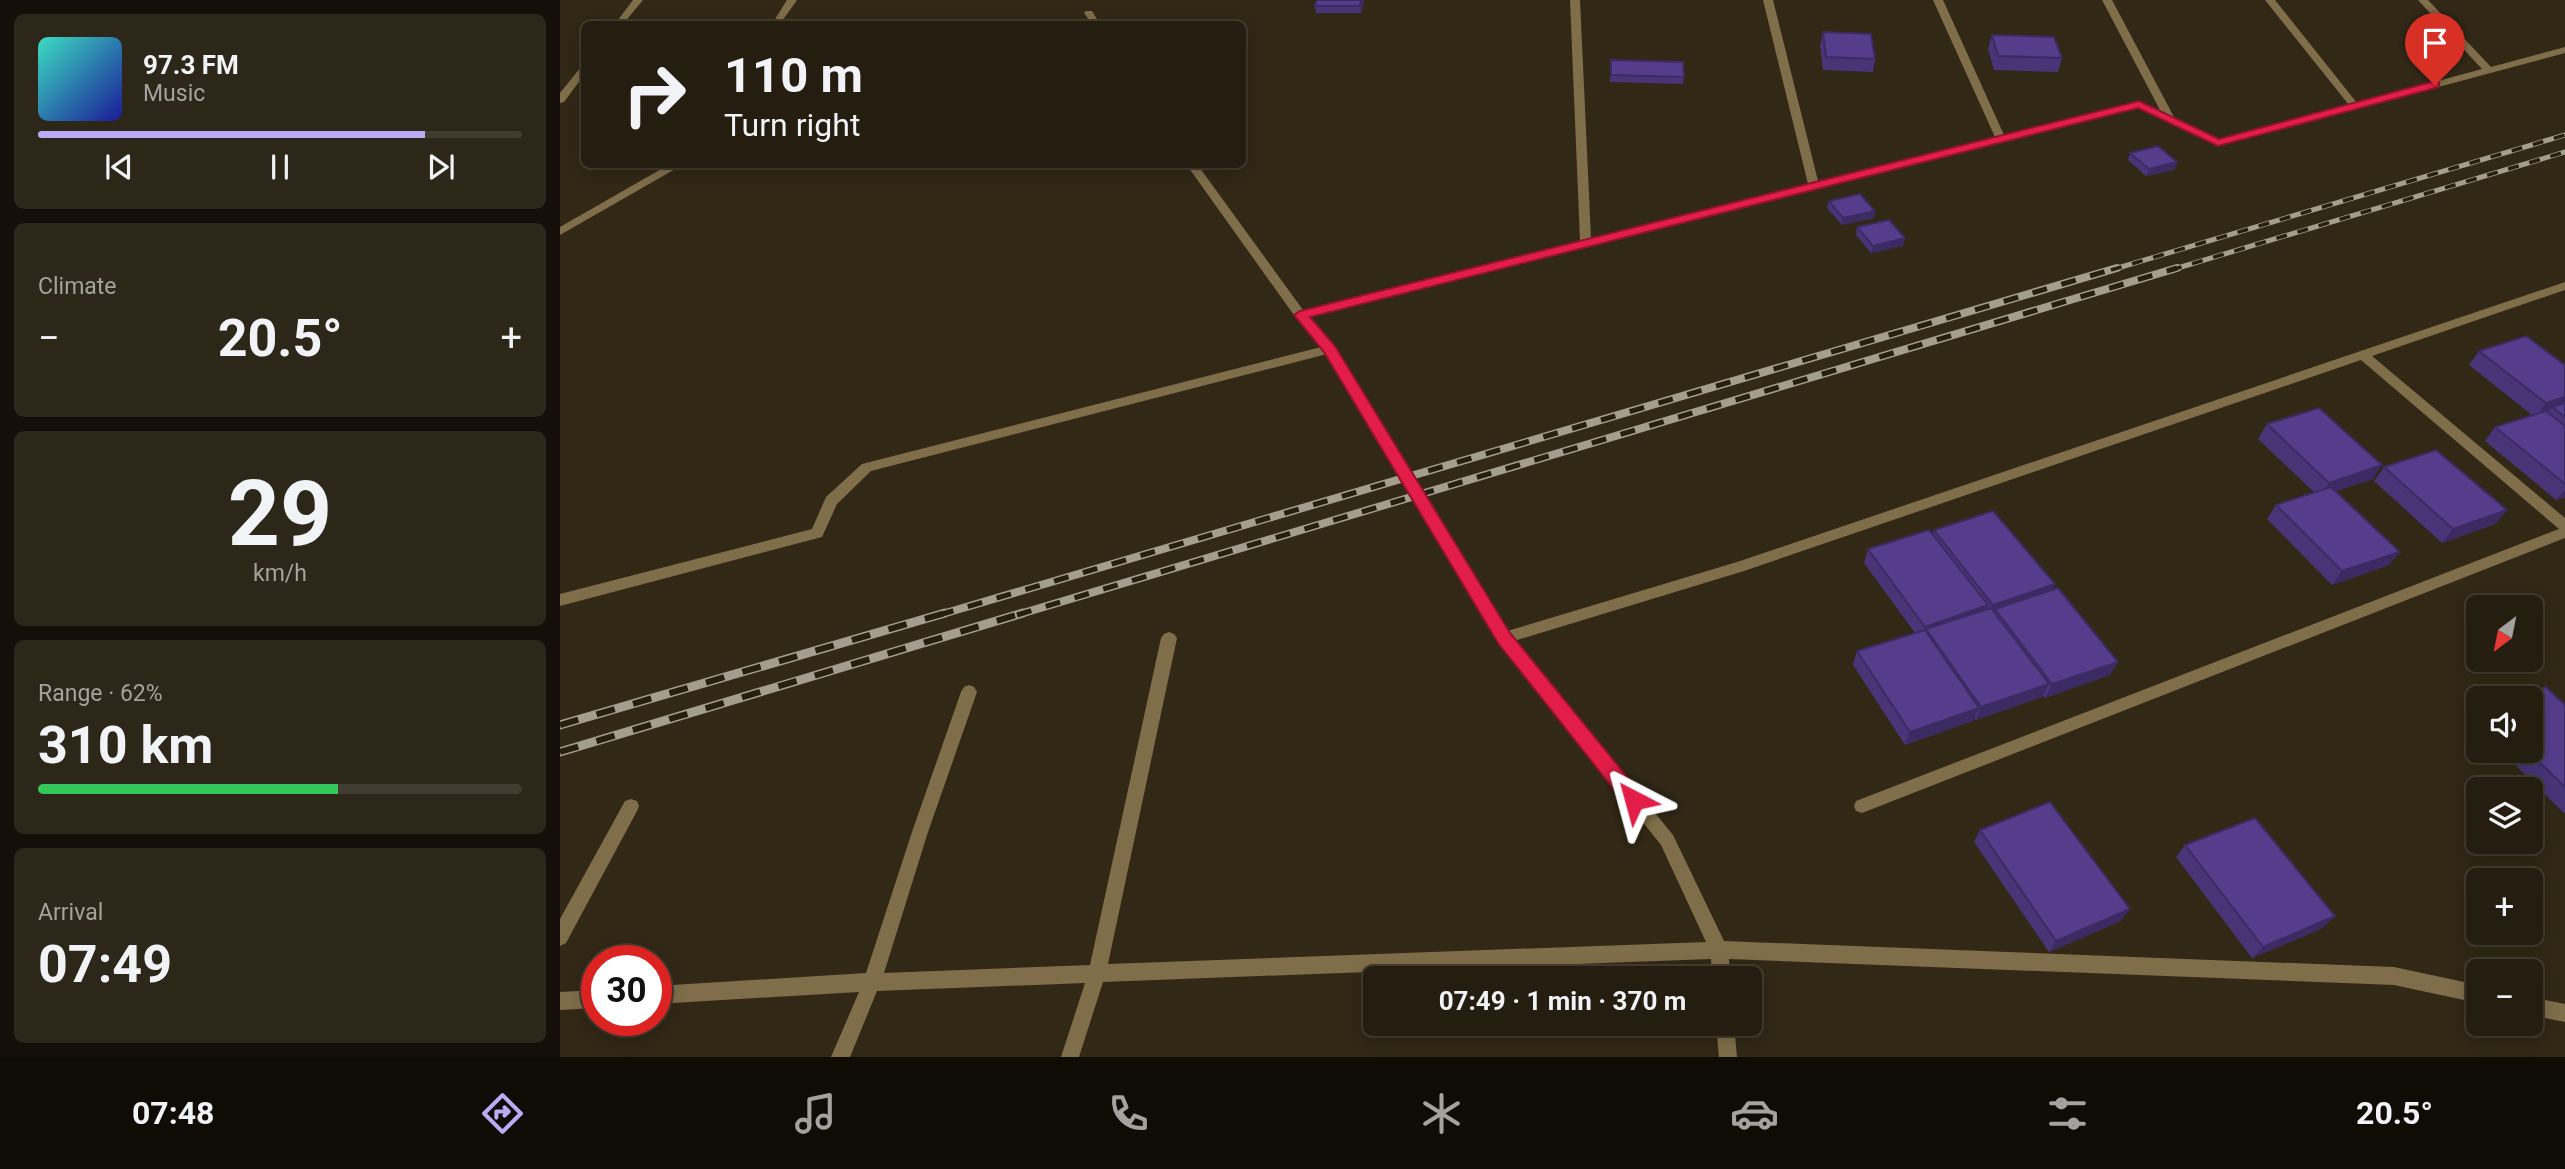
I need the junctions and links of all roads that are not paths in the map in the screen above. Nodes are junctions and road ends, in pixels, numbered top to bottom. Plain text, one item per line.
1 (638, 0) edge
2 (792, 0) edge
3 (1575, 0) edge
4 (1768, 0) edge
5 (1938, 0) edge
6 (2107, 0) edge
7 (2270, 0) edge
8 (2423, 0) edge
9 (1089, 13) dead end
10 (621, 21) edge
11 (778, 21) edge
12 (1094, 21) edge
13 (2565, 50) edge
14 (2488, 70) junction
15 (581, 73) edge
16 (560, 100) edge
17 (2356, 106) junction
18 (2170, 120) junction
19 (2001, 139) junction
20 (672, 168) edge
21 (1194, 168) edge
22 (1814, 187) junction
23 (560, 232) edge
24 (1586, 245) junction
25 (2565, 286) edge
26 (1300, 315) junction
27 (1330, 349) junction
28 (2363, 355) junction
29 (2565, 526) edge
30 (2565, 532) edge
31 (560, 600) edge
32 (1169, 638) dead end
33 (1504, 638) junction
34 (969, 692) dead end
35 (631, 806) dead end
36 (1861, 806) dead end
37 (560, 937) edge
38 (1719, 950) junction
39 (1720, 966) edge
40 (1097, 974) junction
41 (872, 982) junction
42 (2466, 991) edge
43 (672, 994) edge
44 (581, 1000) edge
45 (560, 1001) edge
46 (2543, 1009) edge
47 (2565, 1013) edge
48 (1726, 1036) edge
49 (839, 1057) edge
50 (1070, 1057) edge
51 (1728, 1057) edge

1 - 10 street
2 - 11 street
3 - 24 street
4 - 22 street
5 - 19 street
6 - 18 street
7 - 17 street
8 - 14 street
9 - 12 street
13 - 14 street
14 - 17 street
15 - 16 street
17 - 18 street
18 - 19 street
19 - 22 street
20 - 23 street
21 - 26 street
22 - 24 street
24 - 26 street
25 - 28 street
26 - 27 street
27 - 31 street
27 - 33 street
28 - 29 street
28 - 33 street
30 - 36 street
32 - 40 street
33 - 38 street
34 - 41 street
35 - 37 street
38 - 39 street
38 - 40 street
38 - 42 street
40 - 41 street
40 - 50 street
41 - 43 street
41 - 49 street
44 - 45 street
46 - 47 street
48 - 51 street

